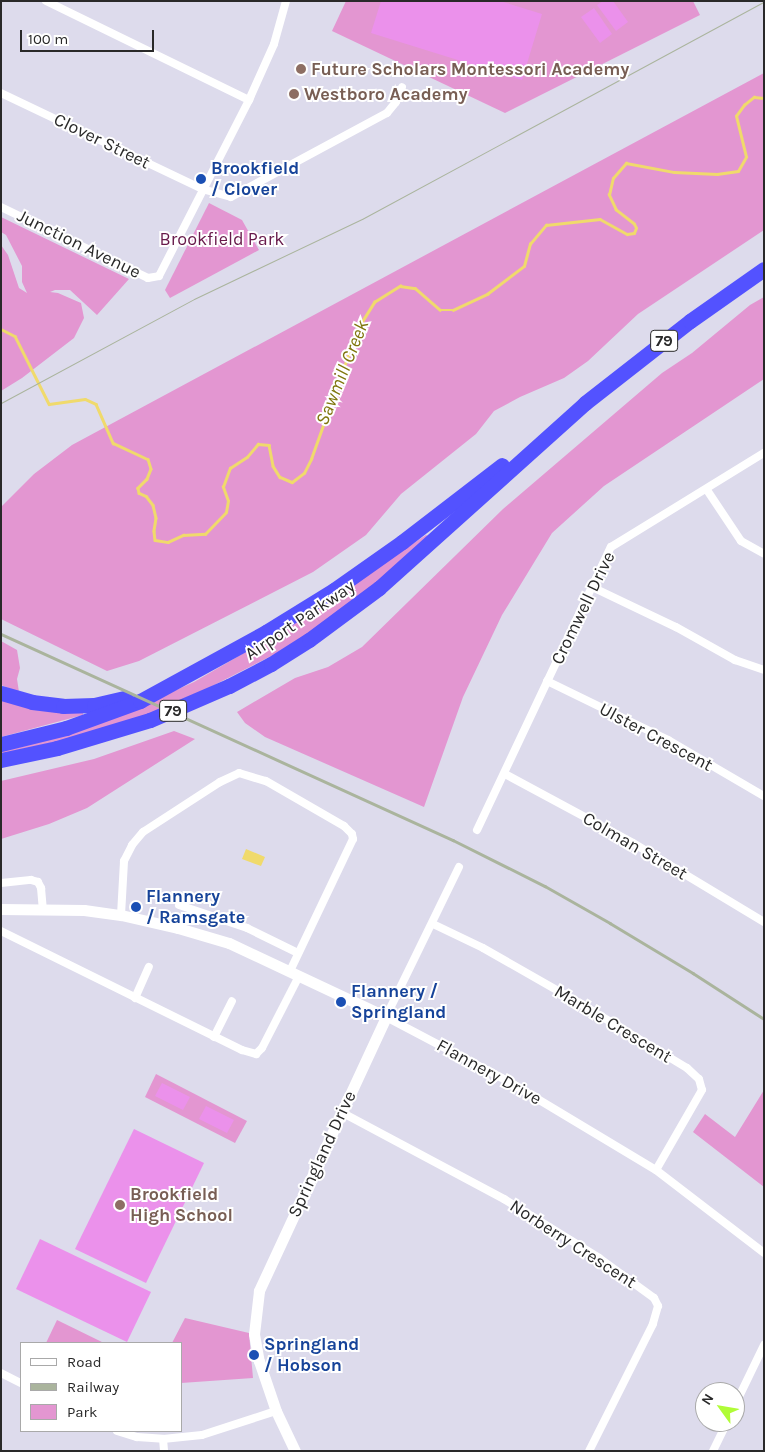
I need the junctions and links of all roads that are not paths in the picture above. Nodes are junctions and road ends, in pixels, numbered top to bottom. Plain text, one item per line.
1 (46, 1) edge
2 (286, 1) edge
3 (402, 88) dead end
4 (1, 93) edge
5 (249, 100) junction
6 (202, 189) junction
7 (1, 207) edge
8 (764, 269) edge
9 (567, 418) junction
10 (764, 453) edge
11 (707, 490) junction
12 (764, 554) edge
13 (592, 587) junction
14 (764, 670) edge
15 (547, 681) junction
16 (171, 683) junction
17 (1, 693) edge
18 (104, 736) junction
19 (1, 744) edge
20 (1, 760) edge
21 (1, 767) edge
22 (505, 774) junction
23 (764, 796) edge
24 (477, 830) dead end
25 (459, 867) dead end
26 (1, 883) edge
27 (179, 905) dead end
28 (43, 908) junction
29 (1, 909) edge
30 (121, 915) junction
31 (764, 922) edge
32 (433, 924) junction
33 (1, 931) edge
34 (298, 953) junction
35 (149, 967) dead end
36 (294, 973) junction
37 (135, 998) junction
38 (232, 1001) dead end
39 (386, 1017) junction
40 (214, 1037) junction
41 (341, 1112) junction
42 (656, 1170) junction
43 (764, 1253) edge
44 (764, 1345) edge
45 (1, 1373) edge
46 (20, 1382) edge
47 (745, 1384) edge
48 (276, 1411) junction
49 (120, 1432) edge
50 (722, 1432) edge
51 (163, 1439) junction
52 (164, 1451) edge
53 (295, 1451) edge
54 (588, 1451) edge
55 (713, 1451) edge

1 - 5 street
2 - 5 street
3 - 6 street, Clover Street
4 - 6 street, Clover Street
5 - 6 street
6 - 7 street, Junction Avenue
8 - 9 highway, Airport Parkway / 79
9 - 16 highway, Airport Parkway / 79
9 - 18 highway, Airport Parkway / 79
10 - 11 street, Cromwell Drive
11 - 12 street
11 - 13 street, Cromwell Drive
13 - 14 street
13 - 15 street, Cromwell Drive
15 - 22 street, Cromwell Drive
15 - 23 street, Ulster Crescent
16 - 17 highway
16 - 19 highway, Airport Parkway / 79
18 - 20 highway, Airport Parkway / 79
18 - 21 highway
22 - 24 street, Cromwell Drive
22 - 31 street, Colman Street
25 - 32 street, Springland Drive
26 - 28 street
27 - 34 street
28 - 29 street, Flannery Drive
28 - 30 street, Flannery Drive
30 - 34 street
30 - 36 street, Flannery Drive
32 - 39 street, Springland Drive
32 - 42 street, Marble Crescent
33 - 37 street
34 - 36 street
35 - 37 street
36 - 39 street, Flannery Drive
36 - 40 street
37 - 40 street
38 - 40 street
39 - 41 street, Springland Drive
39 - 42 street, Flannery Drive
41 - 48 street, Springland Drive
41 - 54 street, Norberry Crescent
42 - 43 street, Flannery Drive
44 - 47 street
45 - 46 street
48 - 51 street
48 - 53 street, Springland Drive
49 - 51 street
50 - 55 street
51 - 52 street

